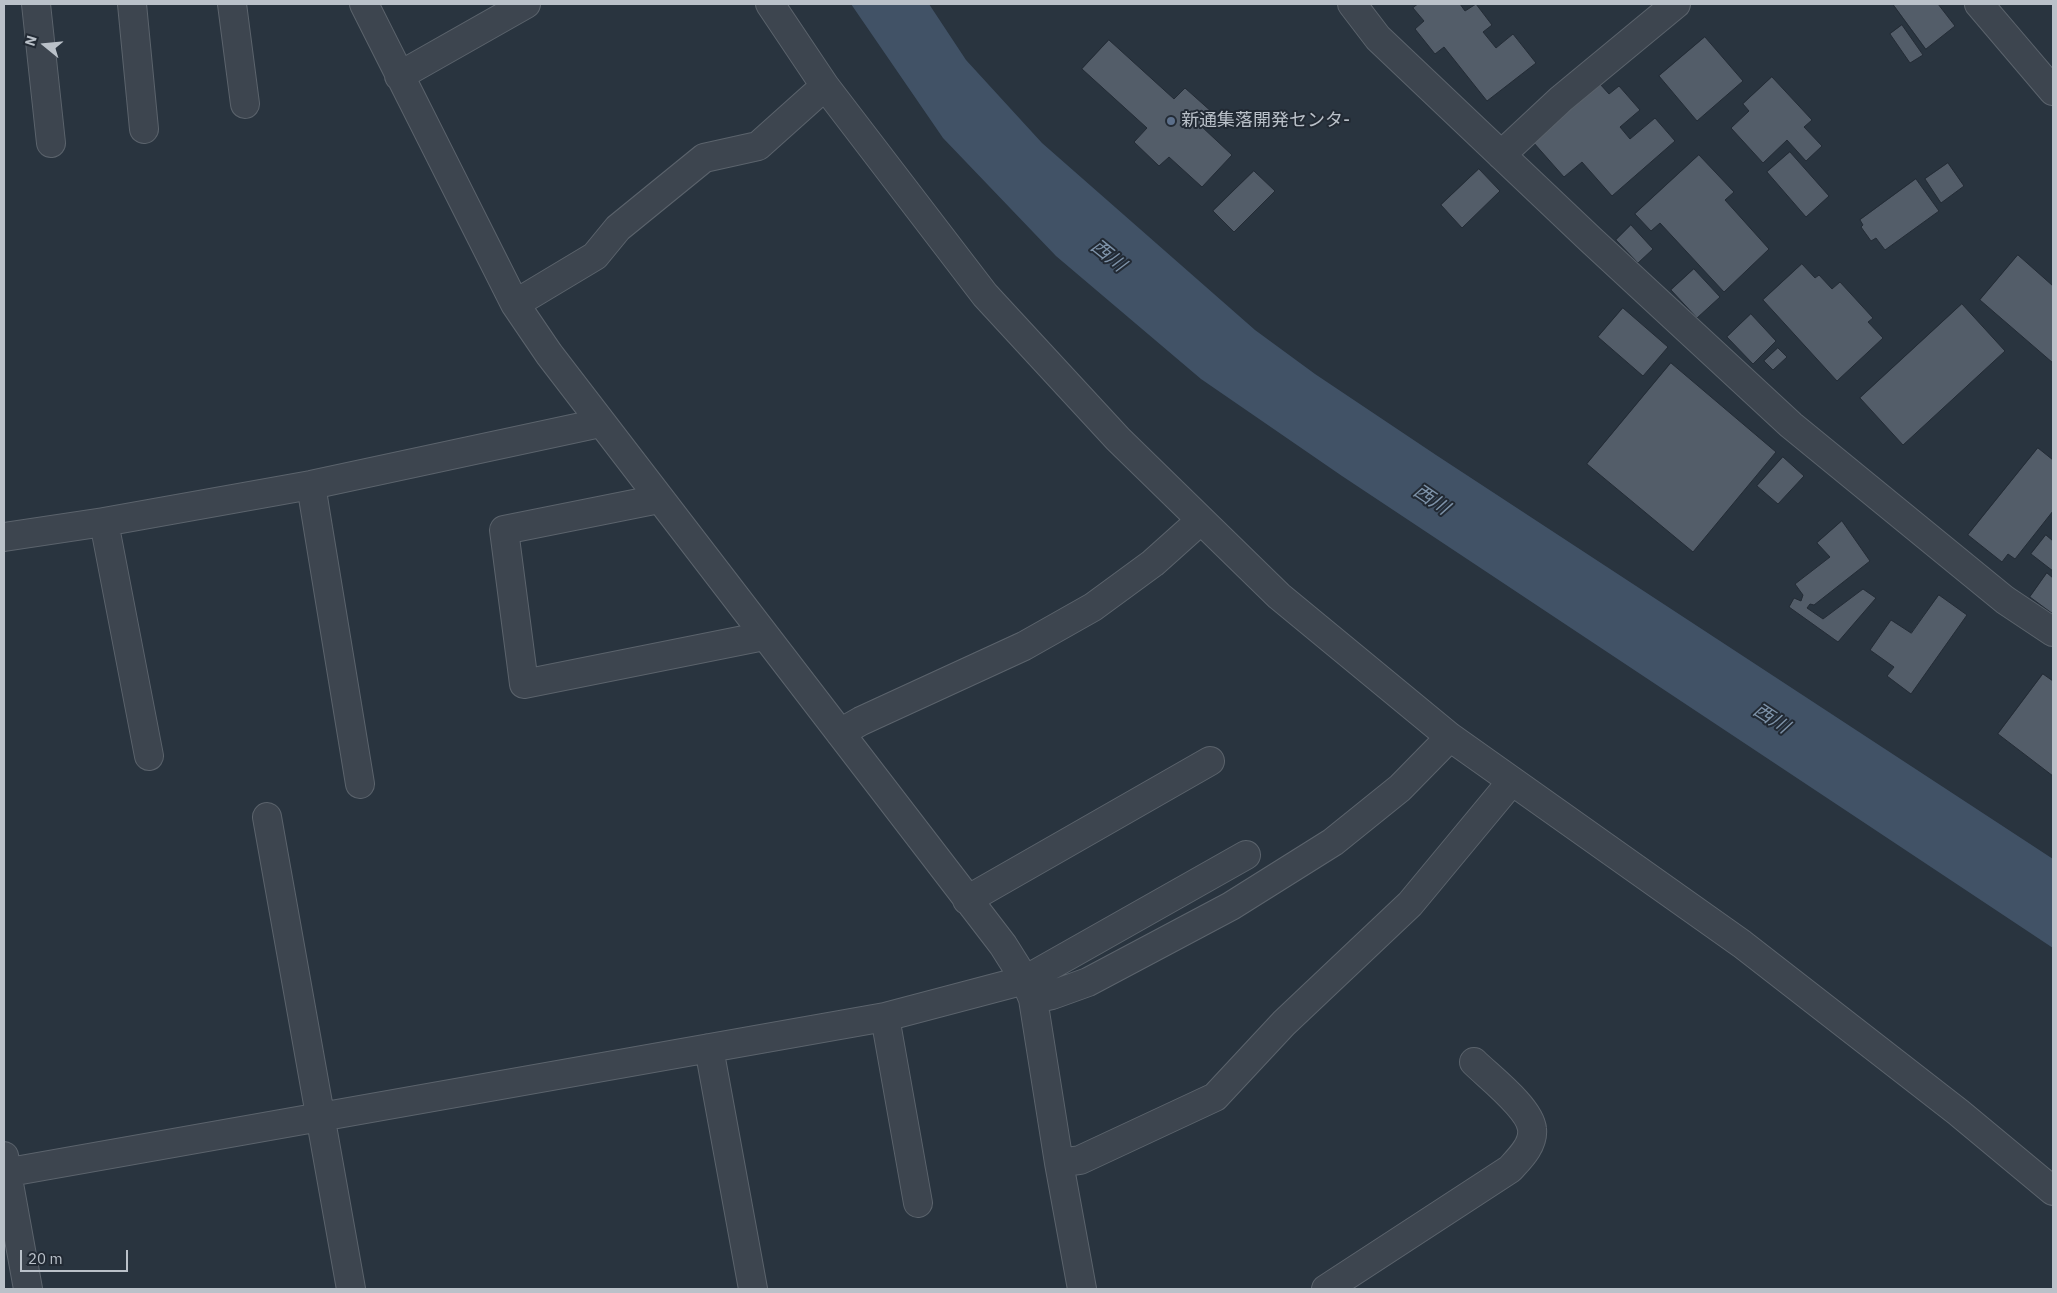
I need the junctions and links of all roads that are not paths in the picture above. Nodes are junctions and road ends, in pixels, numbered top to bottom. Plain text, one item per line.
1 (36, 4) edge
2 (132, 4) edge
3 (232, 4) edge
4 (364, 4) edge
5 (526, 4) edge
6 (770, 4) edge
7 (1352, 4) edge
8 (1676, 4) edge
9 (1979, 4) edge
10 (399, 76) junction
11 (825, 86) junction
12 (2053, 91) edge
13 (245, 104) dead end
14 (144, 129) dead end
15 (51, 143) dead end
16 (1501, 155) junction
17 (515, 304) junction
18 (600, 423) junction
19 (311, 485) junction
20 (659, 499) junction
21 (1201, 520) junction
22 (104, 522) junction
23 (4, 537) edge
24 (2053, 632) edge
25 (764, 636) junction
26 (840, 733) junction
27 (1450, 737) junction
28 (149, 756) dead end
29 (1210, 761) dead end
30 (1512, 781) junction
31 (360, 784) dead end
32 (267, 818) dead end
33 (1246, 855) dead end
34 (967, 900) junction
35 (1029, 990) junction
36 (884, 1017) junction
37 (709, 1048) junction
38 (1474, 1062) dead end
39 (321, 1116) junction
40 (1059, 1164) junction
41 (5, 1167) edge
42 (2053, 1191) edge
43 (918, 1203) dead end
44 (28, 1289) edge
45 (351, 1289) edge
46 (753, 1289) edge
47 (1082, 1289) edge
48 (1326, 1289) edge

1 - 15 street
2 - 14 street
3 - 13 street
4 - 10 street
5 - 10 street
6 - 11 street
7 - 16 street
8 - 16 street
9 - 12 street
10 - 17 street
11 - 17 street
11 - 21 street
16 - 24 street
17 - 18 street
18 - 19 street
18 - 20 street
19 - 22 street
19 - 31 street
20 - 25 street
20 - 25 street
21 - 26 street
21 - 27 street
22 - 23 street
22 - 28 street
25 - 26 street
26 - 34 street
27 - 30 street
27 - 35 street
29 - 34 street
30 - 40 street
30 - 42 street
32 - 39 street
33 - 35 street
34 - 35 street
35 - 36 street
35 - 40 street
36 - 37 street
36 - 43 street
37 - 39 street
37 - 46 street
38 - 48 street
39 - 41 street
39 - 45 street
40 - 47 street
41 - 44 street

